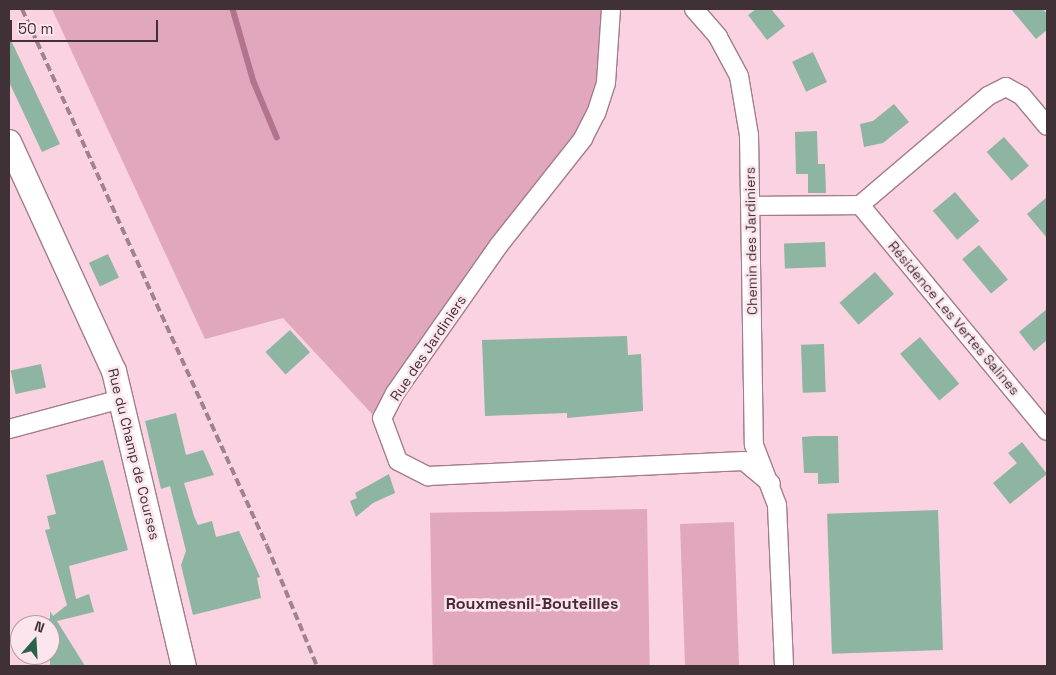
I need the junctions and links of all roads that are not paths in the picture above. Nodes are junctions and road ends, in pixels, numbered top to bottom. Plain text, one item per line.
1 (611, 9) edge
2 (694, 9) edge
3 (1047, 126) edge
4 (9, 142) edge
5 (860, 205) junction
6 (751, 206) junction
7 (121, 399) junction
8 (9, 429) edge
9 (1047, 431) edge
10 (771, 484) junction
11 (184, 666) edge
12 (784, 666) edge

1 - 10 street, Rue des Jardiniers
2 - 6 street, Chemin des Jardiniers
3 - 5 street
4 - 7 main road, Rue du Champ de Courses
5 - 6 street
5 - 9 street, Résidence Les Vertes Salines
6 - 10 street, Chemin des Jardiniers
7 - 8 street
7 - 11 main road, Rue du Champ de Courses
10 - 12 street, Chemin des Jardiniers

